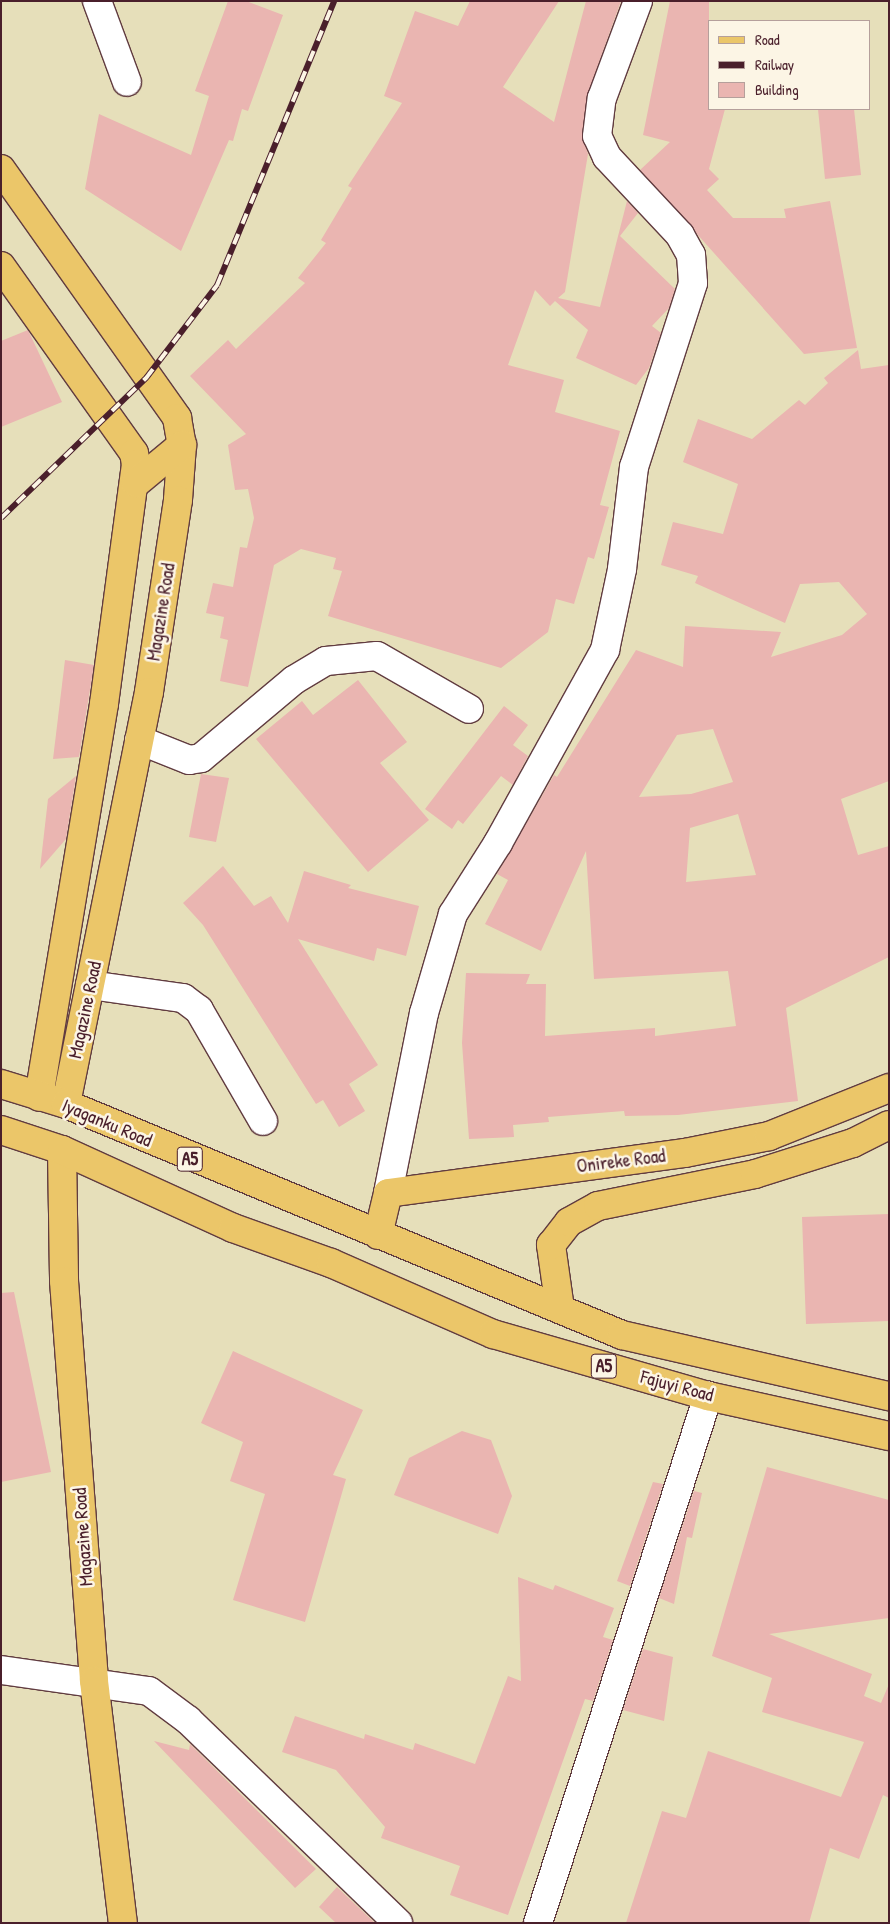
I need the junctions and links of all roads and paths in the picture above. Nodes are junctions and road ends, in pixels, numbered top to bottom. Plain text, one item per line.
1 (97, 1) edge
2 (638, 1) edge
3 (127, 82) dead end
4 (1, 169) edge
5 (1, 266) edge
6 (182, 445) junction
7 (136, 483) junction
8 (469, 709) dead end
9 (139, 740) junction
10 (90, 985) junction
11 (1, 1084) edge
12 (889, 1088) edge
13 (39, 1097) junction
14 (66, 1104) junction
15 (263, 1121) dead end
16 (889, 1125) edge
17 (1, 1130) edge
18 (62, 1150) junction
19 (388, 1193) junction
20 (378, 1235) junction
21 (560, 1310) junction
22 (708, 1396) junction
23 (889, 1396) edge
24 (889, 1436) edge
25 (1, 1670) edge
26 (94, 1681) junction
27 (124, 1923) edge
28 (398, 1923) edge
29 (538, 1923) edge

1 - 3 street
2 - 19 street
4 - 6 main road, Magazine Road
5 - 7 main road, Magazine Road
6 - 7 main road
6 - 9 main road, Magazine Road
7 - 13 main road, Magazine Road
8 - 9 street
9 - 10 main road, Magazine Road
10 - 14 main road, Magazine Road
10 - 15 street
11 - 13 main road, Iyaganku Road / A5
12 - 19 main road, Onireke Road
13 - 14 main road, Iyaganku Road / A5
14 - 20 main road, Iyaganku Road / A5
16 - 21 main road, Onireke Road
17 - 18 main road, A5
18 - 22 main road, Fajuyi Road / A5
18 - 26 main road, Magazine Road
19 - 20 main road
20 - 21 main road, Fajuyi Road / A5
21 - 23 main road, Fajuyi Road / A5
22 - 24 main road, Fajuyi Road / A5
22 - 29 street
25 - 26 street
26 - 27 main road, Magazine Road
26 - 28 street

